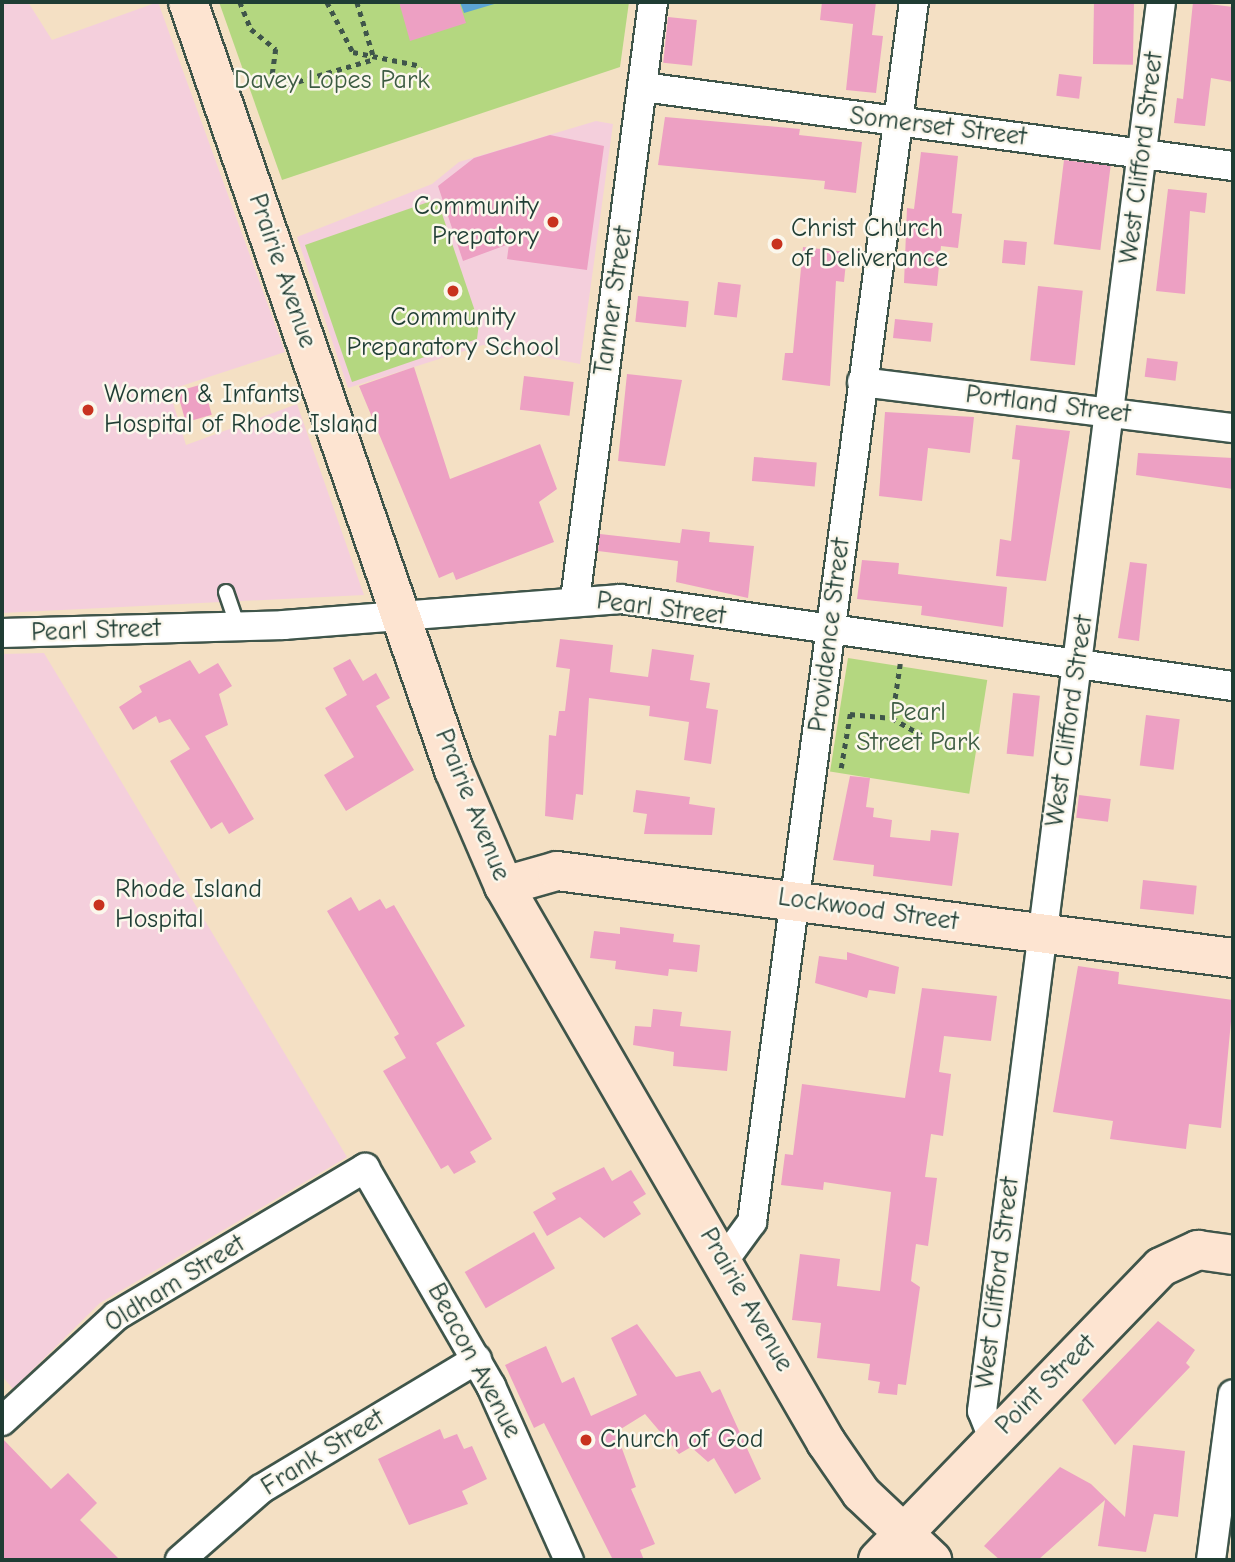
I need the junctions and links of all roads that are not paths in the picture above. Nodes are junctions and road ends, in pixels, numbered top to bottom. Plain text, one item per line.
1 (188, 2) edge
2 (653, 2) edge
3 (914, 2) edge
4 (1161, 2) edge
5 (643, 88) junction
6 (898, 122) junction
7 (1142, 153) junction
8 (1233, 166) edge
9 (862, 382) junction
10 (1112, 413) junction
11 (1233, 428) edge
12 (226, 592) dead end
13 (575, 600) junction
14 (401, 614) junction
15 (238, 627) junction
16 (2, 633) edge
17 (830, 634) junction
18 (1078, 667) junction
19 (1233, 686) edge
20 (504, 886) junction
21 (795, 898) junction
22 (1041, 934) junction
23 (1233, 958) edge
24 (365, 1168) joint
25 (1233, 1255) edge
26 (726, 1259) junction
27 (477, 1359) junction
28 (1233, 1394) edge
29 (2, 1421) edge
30 (993, 1438) junction
31 (890, 1549) edge
32 (567, 1559) edge
33 (180, 1560) edge
34 (932, 1560) edge
35 (1211, 1560) edge

1 - 14 street, Prairie Avenue
2 - 5 street, Tanner Street
3 - 6 street, Providence Street
4 - 7 street, West Clifford Street
5 - 6 street, Somerset Street
5 - 13 street, Tanner Street
6 - 7 street, Somerset Street
6 - 9 street, Providence Street
7 - 8 street, Somerset Street
7 - 10 street, West Clifford Street
9 - 10 street, Portland Street
9 - 17 street, Providence Street
10 - 11 street, Portland Street
10 - 18 street, West Clifford Street
12 - 15 lane
13 - 14 street, Pearl Street
13 - 17 street, Pearl Street
14 - 15 street, Pearl Street
14 - 20 street, Prairie Avenue
15 - 16 street, Pearl Street
17 - 18 street, Pearl Street
17 - 21 street, Providence Street
18 - 19 street, Pearl Street
18 - 22 street, West Clifford Street
20 - 21 street, Lockwood Street
20 - 26 street, Prairie Avenue
21 - 22 street, Lockwood Street
21 - 26 street, Providence Street
22 - 23 street, Lockwood Street
22 - 30 street, West Clifford Street
24 - 27 street, Beacon Avenue
24 - 29 street, Oldham Street
25 - 30 street, Point Street
26 - 31 street, Prairie Avenue
27 - 32 street, Beacon Avenue
27 - 33 street, Frank Street
28 - 35 street
30 - 31 street, Point Street
31 - 34 street, Prairie Avenue

